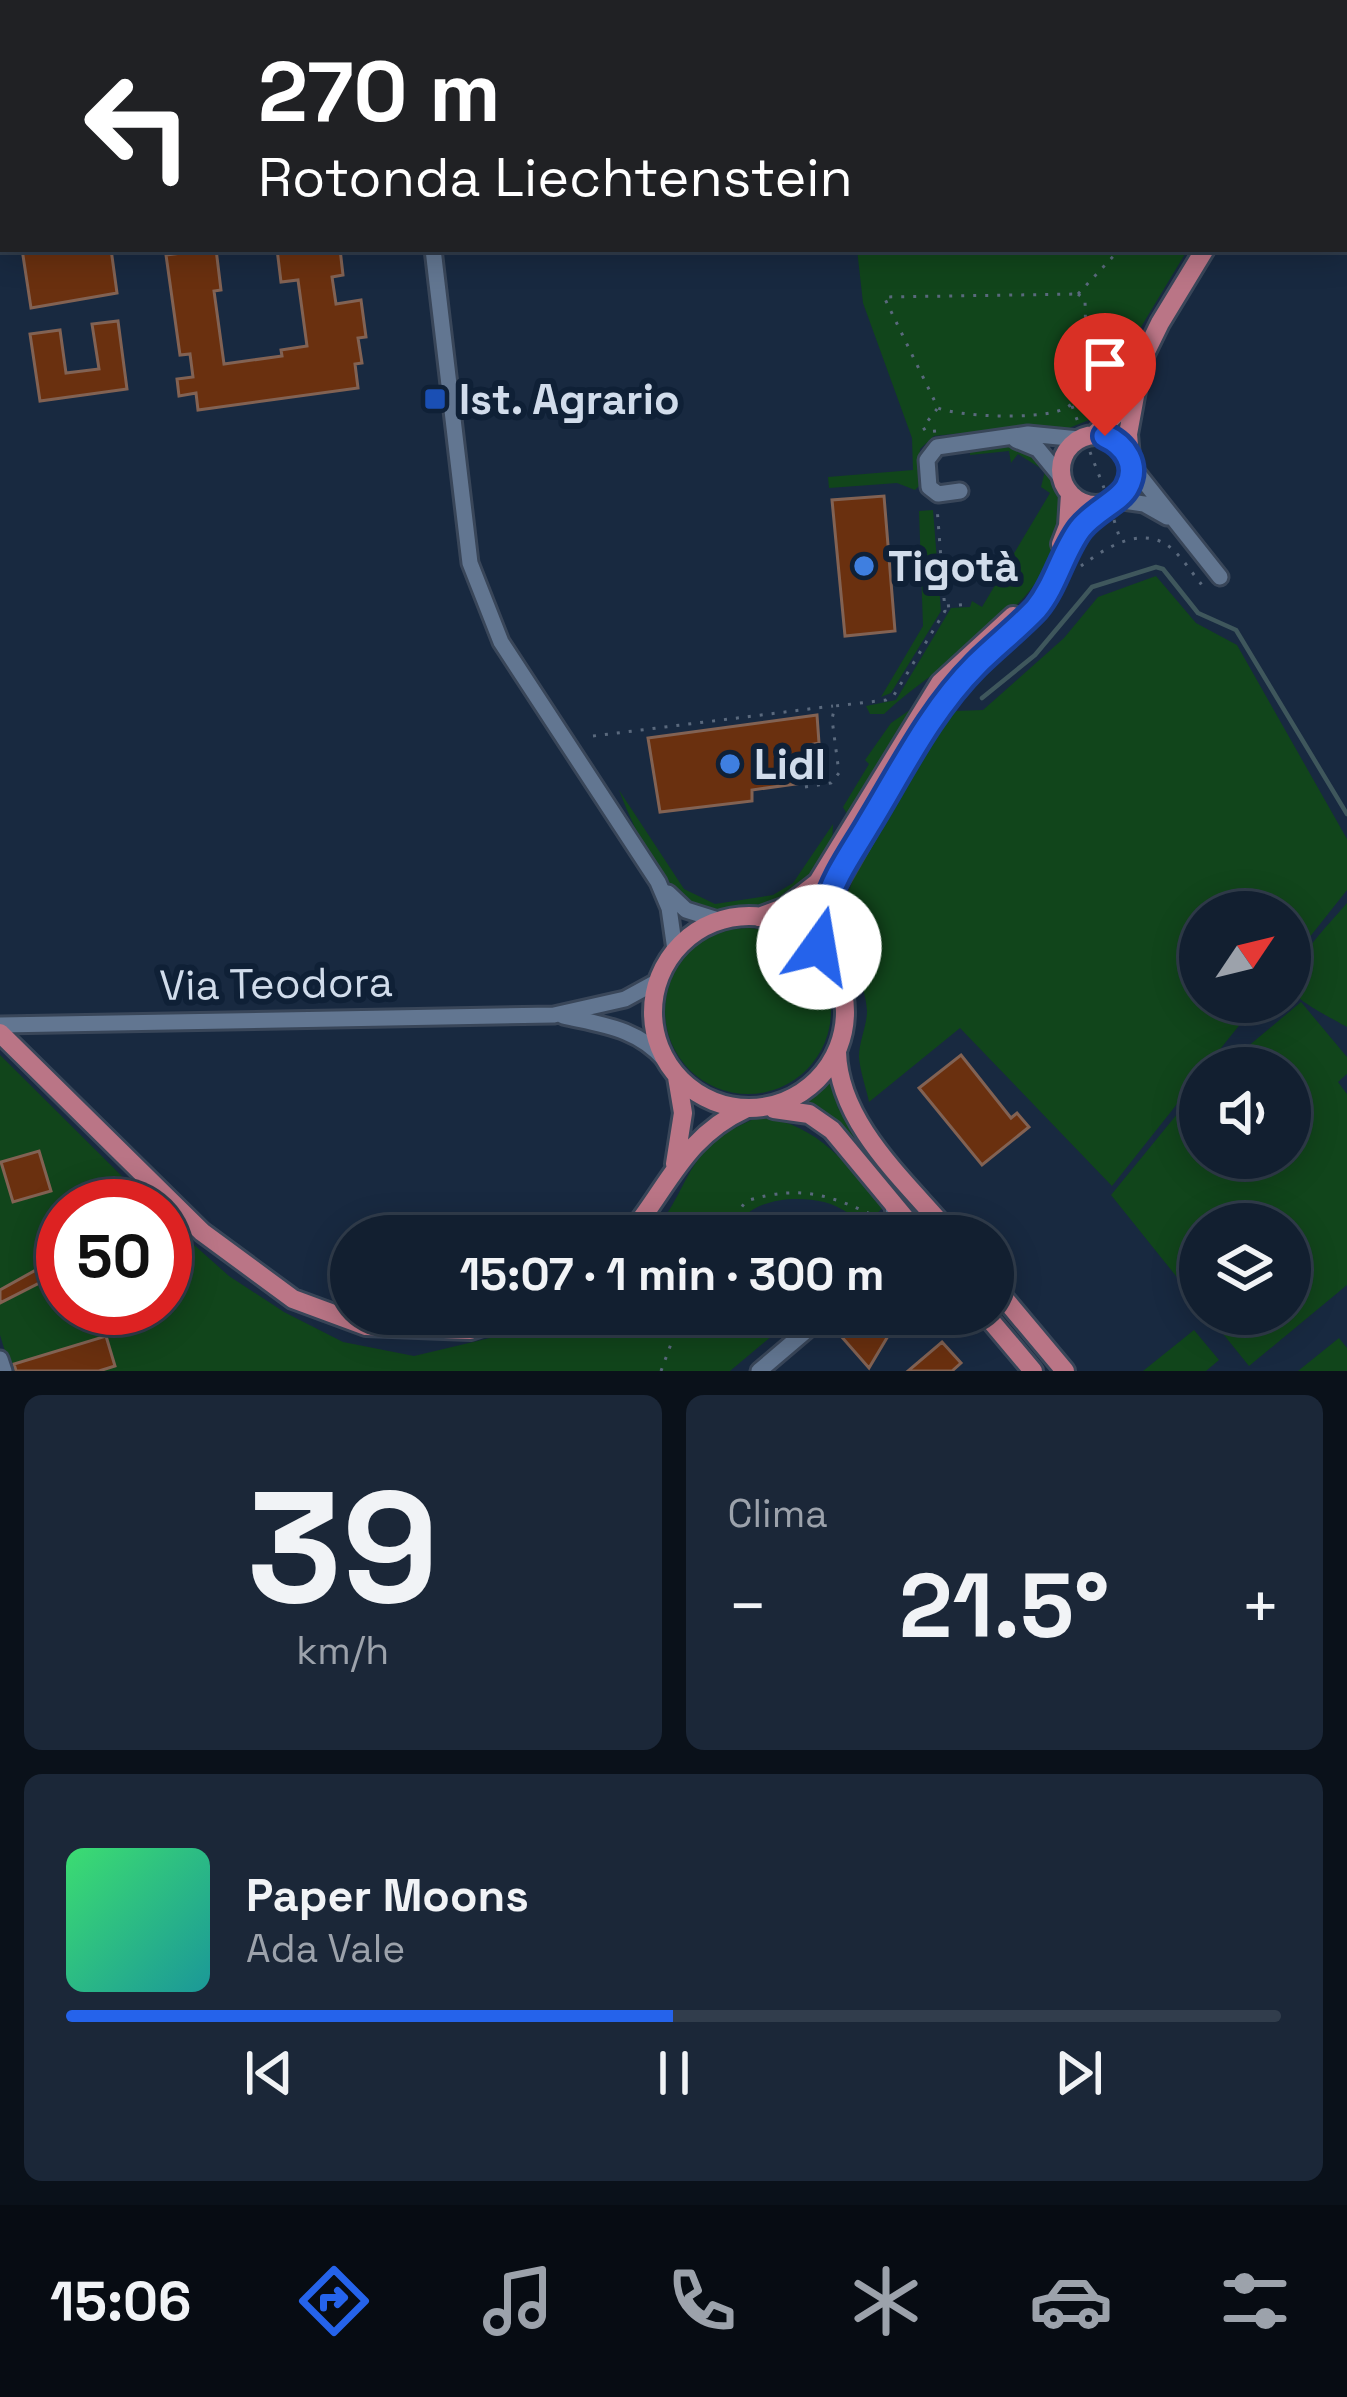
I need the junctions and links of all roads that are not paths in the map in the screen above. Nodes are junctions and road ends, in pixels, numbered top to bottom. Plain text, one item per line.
1 (433, 252) edge
2 (1203, 252) edge
3 (1142, 363) junction
4 (1007, 438) junction
5 (1086, 438) junction
6 (1131, 462) junction
7 (1066, 486) junction
8 (960, 491) dead end
9 (1108, 502) junction
10 (1179, 526) junction
11 (1220, 577) dead end
12 (658, 882) junction
13 (759, 917) junction
14 (721, 921) junction
15 (675, 950) junction
16 (829, 962) junction
17 (658, 981) junction
18 (554, 1015) junction
19 (0, 1029) edge
20 (837, 1052) junction
21 (671, 1068) junction
22 (754, 1108) junction
23 (675, 1164) junction
24 (646, 1215) edge
25 (888, 1215) edge
26 (935, 1215) edge
27 (1014, 1310) edge
28 (330, 1313) edge
29 (801, 1335) edge
30 (1003, 1335) edge
31 (0, 1359) edge
32 (4, 1371) edge
33 (759, 1371) edge
34 (1033, 1371) edge
35 (1065, 1371) edge

1 - 12 street
2 - 3 main road
3 - 5 main road
3 - 6 main road
4 - 5 street
4 - 7 street
4 - 8 street
5 - 6 main road
5 - 7 main road
6 - 9 main road
6 - 10 street
7 - 9 main road
7 - 13 main road
9 - 10 street
9 - 16 main road
10 - 11 street
12 - 14 street
12 - 15 street
13 - 14 main road
13 - 16 main road
14 - 15 main road
15 - 17 main road
16 - 20 main road
17 - 18 street, Via Teodora
17 - 21 main road
18 - 19 street, Via Teodora
18 - 21 street, Via Teodora
19 - 28 main road
20 - 22 main road
20 - 26 main road
21 - 22 main road
21 - 23 main road
22 - 23 main road
22 - 25 main road
23 - 24 main road
27 - 35 main road
29 - 33 street
30 - 34 main road
31 - 32 street

